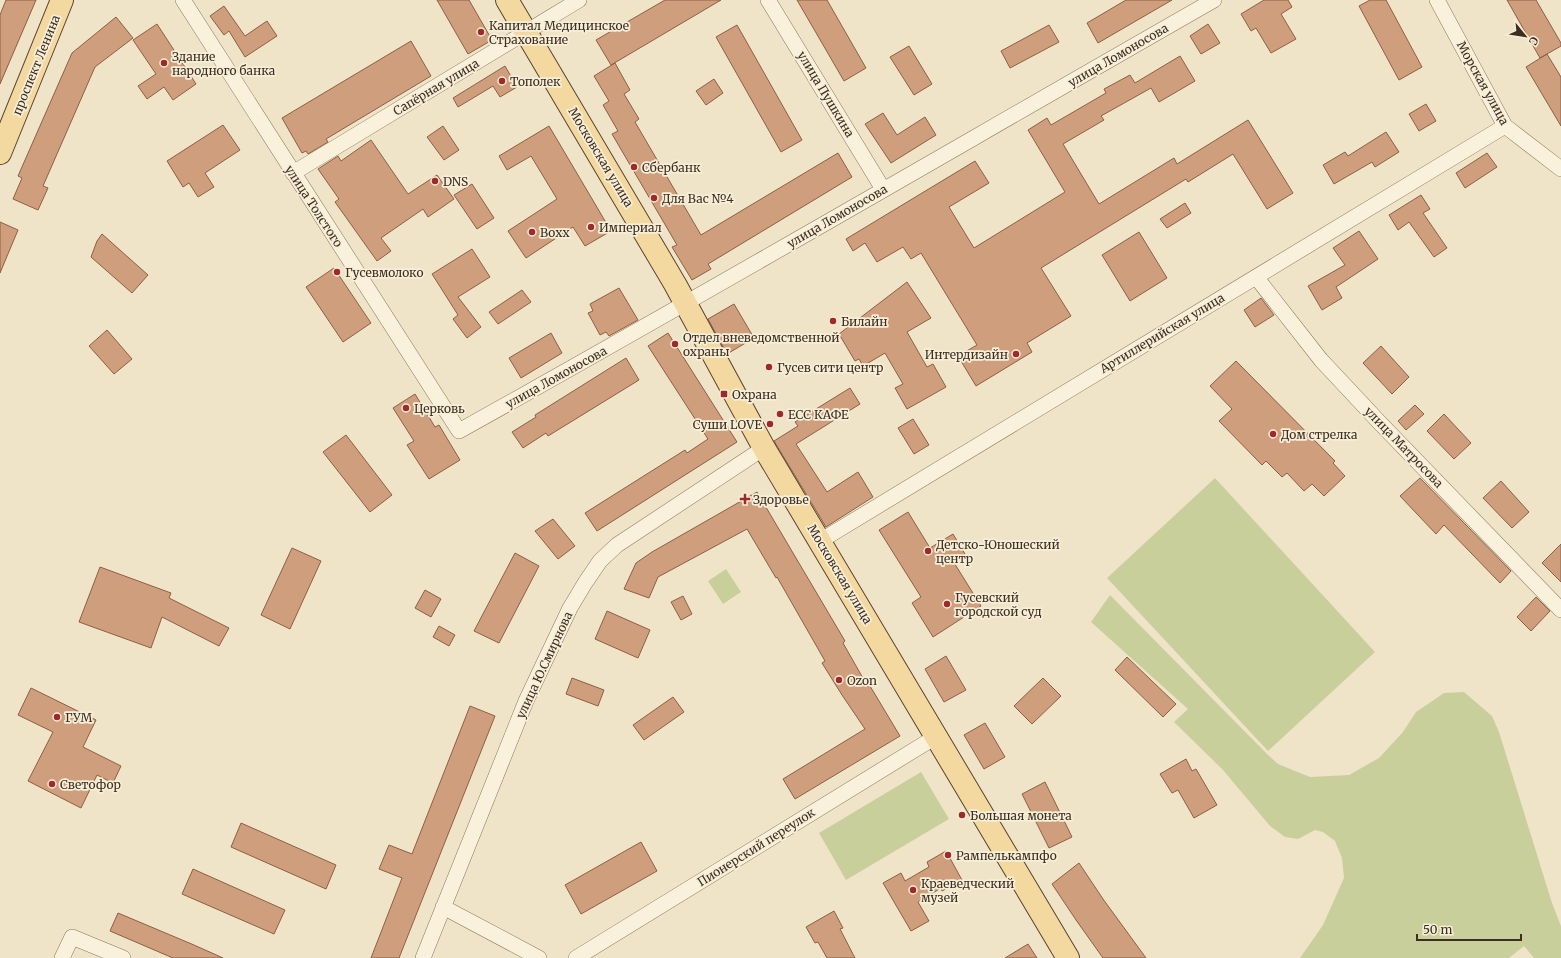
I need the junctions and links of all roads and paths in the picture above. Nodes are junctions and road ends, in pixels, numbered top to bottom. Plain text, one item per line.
1 (62, 0) edge
2 (183, 0) edge
3 (507, 0) edge
4 (579, 0) edge
5 (768, 0) edge
6 (1214, 0) edge
7 (1437, 0) edge
8 (527, 33) junction
9 (1504, 126) junction
10 (0, 153) edge
11 (1561, 169) edge
12 (293, 173) junction
13 (883, 189) junction
14 (1256, 277) junction
15 (686, 304) junction
16 (459, 431) joint
17 (764, 448) junction
18 (820, 541) junction
19 (1561, 610) edge
20 (936, 736) junction
21 (443, 907) junction
22 (62, 958) edge
23 (123, 958) edge
24 (423, 958) edge
25 (538, 958) edge
26 (576, 958) edge
27 (1068, 958) edge

1 - 10 main road, проспект Ленина
2 - 12 street, улица Толстого
3 - 8 main road, Московская улица
4 - 8 street, Сапёрная улица
5 - 13 street, улица Пушкина
6 - 13 street, улица Ломоносова
7 - 9 street, Морская улица
8 - 12 street, Сапёрная улица
8 - 15 main road, Московская улица
9 - 11 street, Морская улица
9 - 14 street, Артиллерийская улица
12 - 16 street, улица Толстого
13 - 15 street, улица Ломоносова
14 - 18 street, Артиллерийская улица
14 - 19 street, улица Матросова
15 - 16 street, улица Ломоносова
15 - 17 main road, Московская улица
17 - 18 main road, Московская улица
17 - 21 street, улица Ю.Смирнова
18 - 20 main road, Московская улица
20 - 26 street, Пионерский переулок
20 - 27 main road, Московская улица
21 - 24 street, улица Ю.Смирнова
21 - 25 street
22 - 23 street

